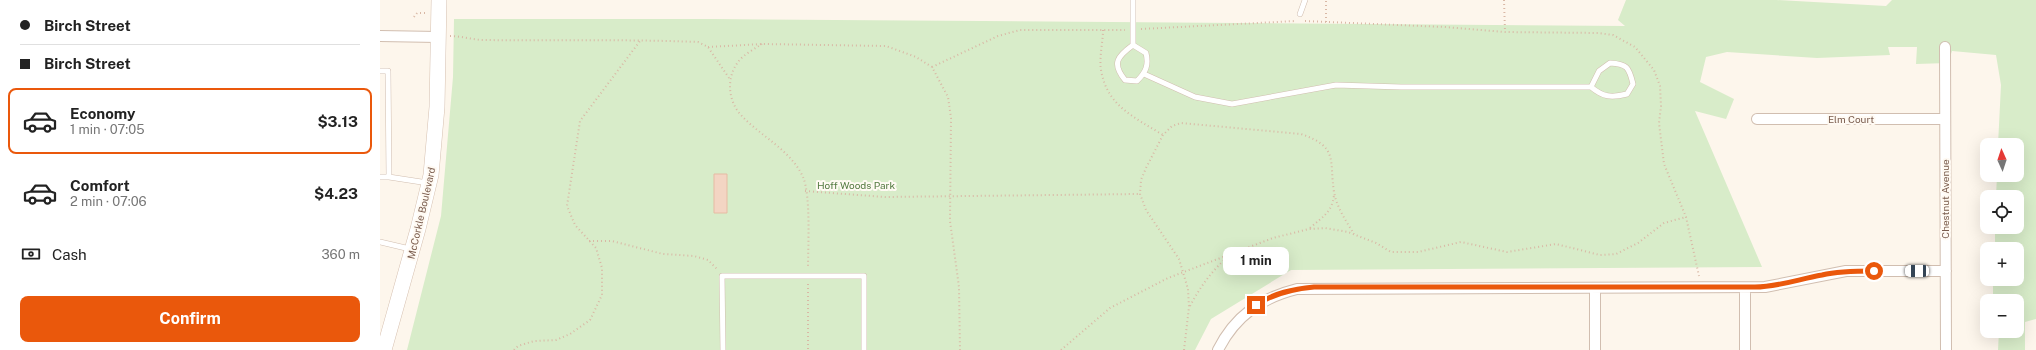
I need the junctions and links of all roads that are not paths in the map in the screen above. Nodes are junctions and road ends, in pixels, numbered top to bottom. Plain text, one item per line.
1 (439, 0) edge
2 (1133, 0) edge
3 (1305, 0) edge
4 (1300, 14) dead end
5 (380, 36) edge
6 (444, 36) junction
7 (1133, 45) junction
8 (1945, 47) dead end
9 (380, 71) edge
10 (1144, 74) junction
11 (1591, 86) junction
12 (1757, 119) dead end
13 (1945, 119) junction
14 (380, 177) edge
15 (389, 177) junction
16 (429, 183) junction
17 (380, 242) edge
18 (413, 249) junction
19 (1946, 271) junction
20 (1745, 288) junction
21 (1595, 289) junction
22 (384, 350) edge
23 (723, 350) edge
24 (864, 350) edge
25 (1218, 350) edge
26 (1595, 350) edge
27 (1745, 350) edge
28 (1946, 350) edge

1 - 6 street, McCorkle Boulevard
2 - 7 lane
3 - 4 lane
5 - 6 street
6 - 16 street, McCorkle Boulevard
7 - 10 lane
7 - 10 lane
8 - 13 street, Chestnut Avenue
9 - 15 lane
10 - 11 lane
11 - 11 lane
12 - 13 street, Elm Court
13 - 19 street, Chestnut Avenue
14 - 15 lane
15 - 16 lane
16 - 18 street, McCorkle Boulevard
17 - 18 lane
18 - 22 street, McCorkle Boulevard
19 - 20 street
19 - 28 street, Chestnut Avenue
20 - 21 street
20 - 27 street
21 - 25 street
21 - 26 street
23 - 24 lane

